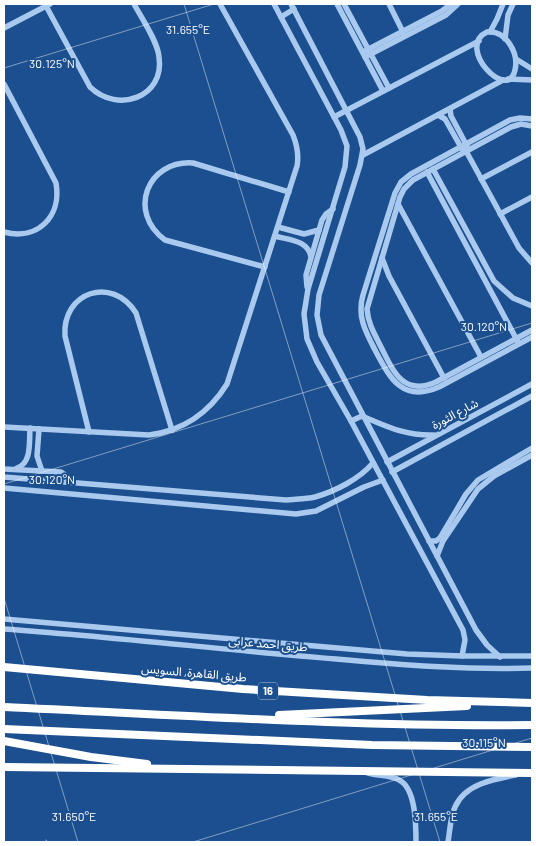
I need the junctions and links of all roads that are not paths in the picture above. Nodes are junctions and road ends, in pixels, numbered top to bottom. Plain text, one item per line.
1 (134, 4) edge
2 (220, 4) edge
3 (274, 4) edge
4 (337, 4) edge
5 (344, 4) edge
6 (389, 4) edge
7 (451, 4) edge
8 (458, 4) edge
9 (503, 4) edge
10 (513, 4) edge
11 (48, 5) edge
12 (292, 6) edge
13 (281, 17) junction
14 (4, 28) edge
15 (490, 32) junction
16 (404, 33) junction
17 (505, 39) junction
18 (478, 41) junction
19 (367, 53) junction
20 (516, 59) junction
21 (532, 69) edge
22 (505, 80) junction
23 (532, 80) edge
24 (4, 84) edge
25 (386, 89) junction
26 (450, 109) junction
27 (347, 110) junction
28 (438, 115) junction
29 (334, 117) junction
30 (532, 120) edge
31 (532, 126) edge
32 (464, 147) junction
33 (532, 152) edge
34 (363, 155) junction
35 (430, 170) junction
36 (481, 179) junction
37 (407, 180) junction
38 (289, 192) junction
39 (532, 197) edge
40 (398, 204) junction
41 (333, 209) junction
42 (500, 214) junction
43 (278, 226) junction
44 (328, 226) junction
45 (340, 228) junction
46 (319, 230) junction
47 (4, 232) edge
48 (304, 234) junction
49 (275, 236) junction
50 (384, 237) junction
51 (301, 243) junction
52 (382, 245) junction
53 (311, 257) junction
54 (382, 257) junction
55 (532, 263) edge
56 (265, 267) junction
57 (377, 273) junction
58 (486, 275) junction
59 (390, 276) junction
60 (308, 289) junction
61 (532, 306) edge
62 (532, 330) edge
63 (532, 337) edge
64 (517, 342) junction
65 (481, 358) junction
66 (444, 378) junction
67 (531, 386) edge
68 (532, 396) edge
69 (362, 416) junction
70 (351, 421) junction
71 (4, 427) edge
72 (30, 428) junction
73 (39, 429) junction
74 (172, 430) junction
75 (90, 432) junction
76 (436, 435) junction
77 (532, 448) edge
78 (532, 455) edge
79 (27, 456) junction
80 (37, 456) junction
81 (374, 462) junction
82 (387, 462) junction
83 (16, 468) junction
84 (4, 469) edge
85 (42, 472) junction
86 (392, 472) junction
87 (4, 477) edge
88 (383, 480) junction
89 (66, 482) junction
90 (346, 483) junction
91 (120, 486) junction
92 (4, 488) edge
93 (351, 493) junction
94 (119, 499) junction
95 (429, 541) junction
96 (437, 556) junction
97 (462, 604) junction
98 (452, 610) junction
99 (4, 619) edge
100 (4, 629) edge
101 (353, 649) junction
102 (462, 656) junction
103 (532, 656) edge
104 (500, 657) junction
105 (352, 661) junction
106 (4, 668) edge
107 (532, 668) edge
108 (502, 703) junction
109 (532, 703) edge
110 (4, 707) edge
111 (247, 718) junction
112 (532, 725) edge
113 (4, 729) edge
114 (4, 741) edge
115 (532, 747) edge
116 (4, 767) edge
117 (184, 768) junction
118 (359, 771) junction
119 (532, 773) edge
120 (416, 842) edge
121 (448, 842) edge

1 - 11 street
2 - 38 street
3 - 13 street
4 - 19 street
5 - 19 street
6 - 16 street
7 - 16 street
8 - 16 street
9 - 15 street
10 - 17 street
11 - 14 street
12 - 13 street
12 - 27 street
13 - 29 street
15 - 17 street
15 - 18 street
16 - 19 street
17 - 20 street
18 - 22 street
18 - 25 street
19 - 25 street
20 - 21 street
20 - 22 street
22 - 23 street
22 - 26 street
24 - 47 street
25 - 27 street
26 - 28 street
26 - 32 street
27 - 29 street
27 - 34 street
28 - 32 street
28 - 34 street
29 - 41 street
30 - 32 street
31 - 32 street
32 - 35 street
32 - 36 street
32 - 37 street
33 - 36 street
34 - 45 street
35 - 37 street
35 - 58 street
36 - 42 street
37 - 40 street
37 - 50 street
38 - 43 street
38 - 56 street
39 - 42 street
40 - 50 street
40 - 65 street
41 - 44 street
41 - 46 street
42 - 55 street
43 - 48 street
43 - 49 street
44 - 45 street
44 - 60 street
45 - 69 street
46 - 48 street
46 - 53 street
48 - 51 street
49 - 51 street
49 - 56 street
50 - 52 street
51 - 53 street
52 - 54 street
52 - 64 street
53 - 60 street
54 - 57 street
54 - 59 street
56 - 74 street
57 - 59 street
57 - 66 street
58 - 61 street
58 - 64 street
59 - 66 street
60 - 70 street
62 - 64 street
63 - 64 street
64 - 65 street
65 - 66 street
67 - 76 street, شارع الثورة
68 - 86 street, شارع الثورة
69 - 70 street
69 - 76 street
69 - 82 street
70 - 81 street
71 - 72 street
72 - 73 street
72 - 79 street
73 - 75 street
73 - 80 street
74 - 75 street
74 - 75 street
76 - 82 street, شارع الثورة
77 - 95 street
78 - 96 street
79 - 80 street
79 - 83 street
80 - 85 street
81 - 88 street
81 - 90 street
82 - 86 street
83 - 84 street
83 - 85 street
85 - 89 street
86 - 95 street
87 - 89 street
88 - 93 street
88 - 98 street
89 - 91 street
90 - 91 street
90 - 93 street
91 - 94 street
92 - 94 street
93 - 94 street
95 - 96 street
96 - 97 street
97 - 98 street
97 - 104 street
98 - 102 street
99 - 101 street, طريق احمد عرابى
100 - 105 street, طريق احمد عرابى
101 - 102 street, طريق احمد عرابى
101 - 105 street
102 - 104 street, طريق احمد عرابى
103 - 104 street, طريق احمد عرابى
105 - 107 street, طريق احمد عرابى
106 - 108 highway, طريق القاهرة, السويس / 16
108 - 109 highway, طريق القاهرة, السويس / 16
108 - 111 highway
110 - 111 highway, 16
111 - 112 highway, 16
113 - 115 highway
114 - 117 highway
116 - 117 highway
117 - 118 highway
118 - 119 highway
118 - 120 street
119 - 121 street

